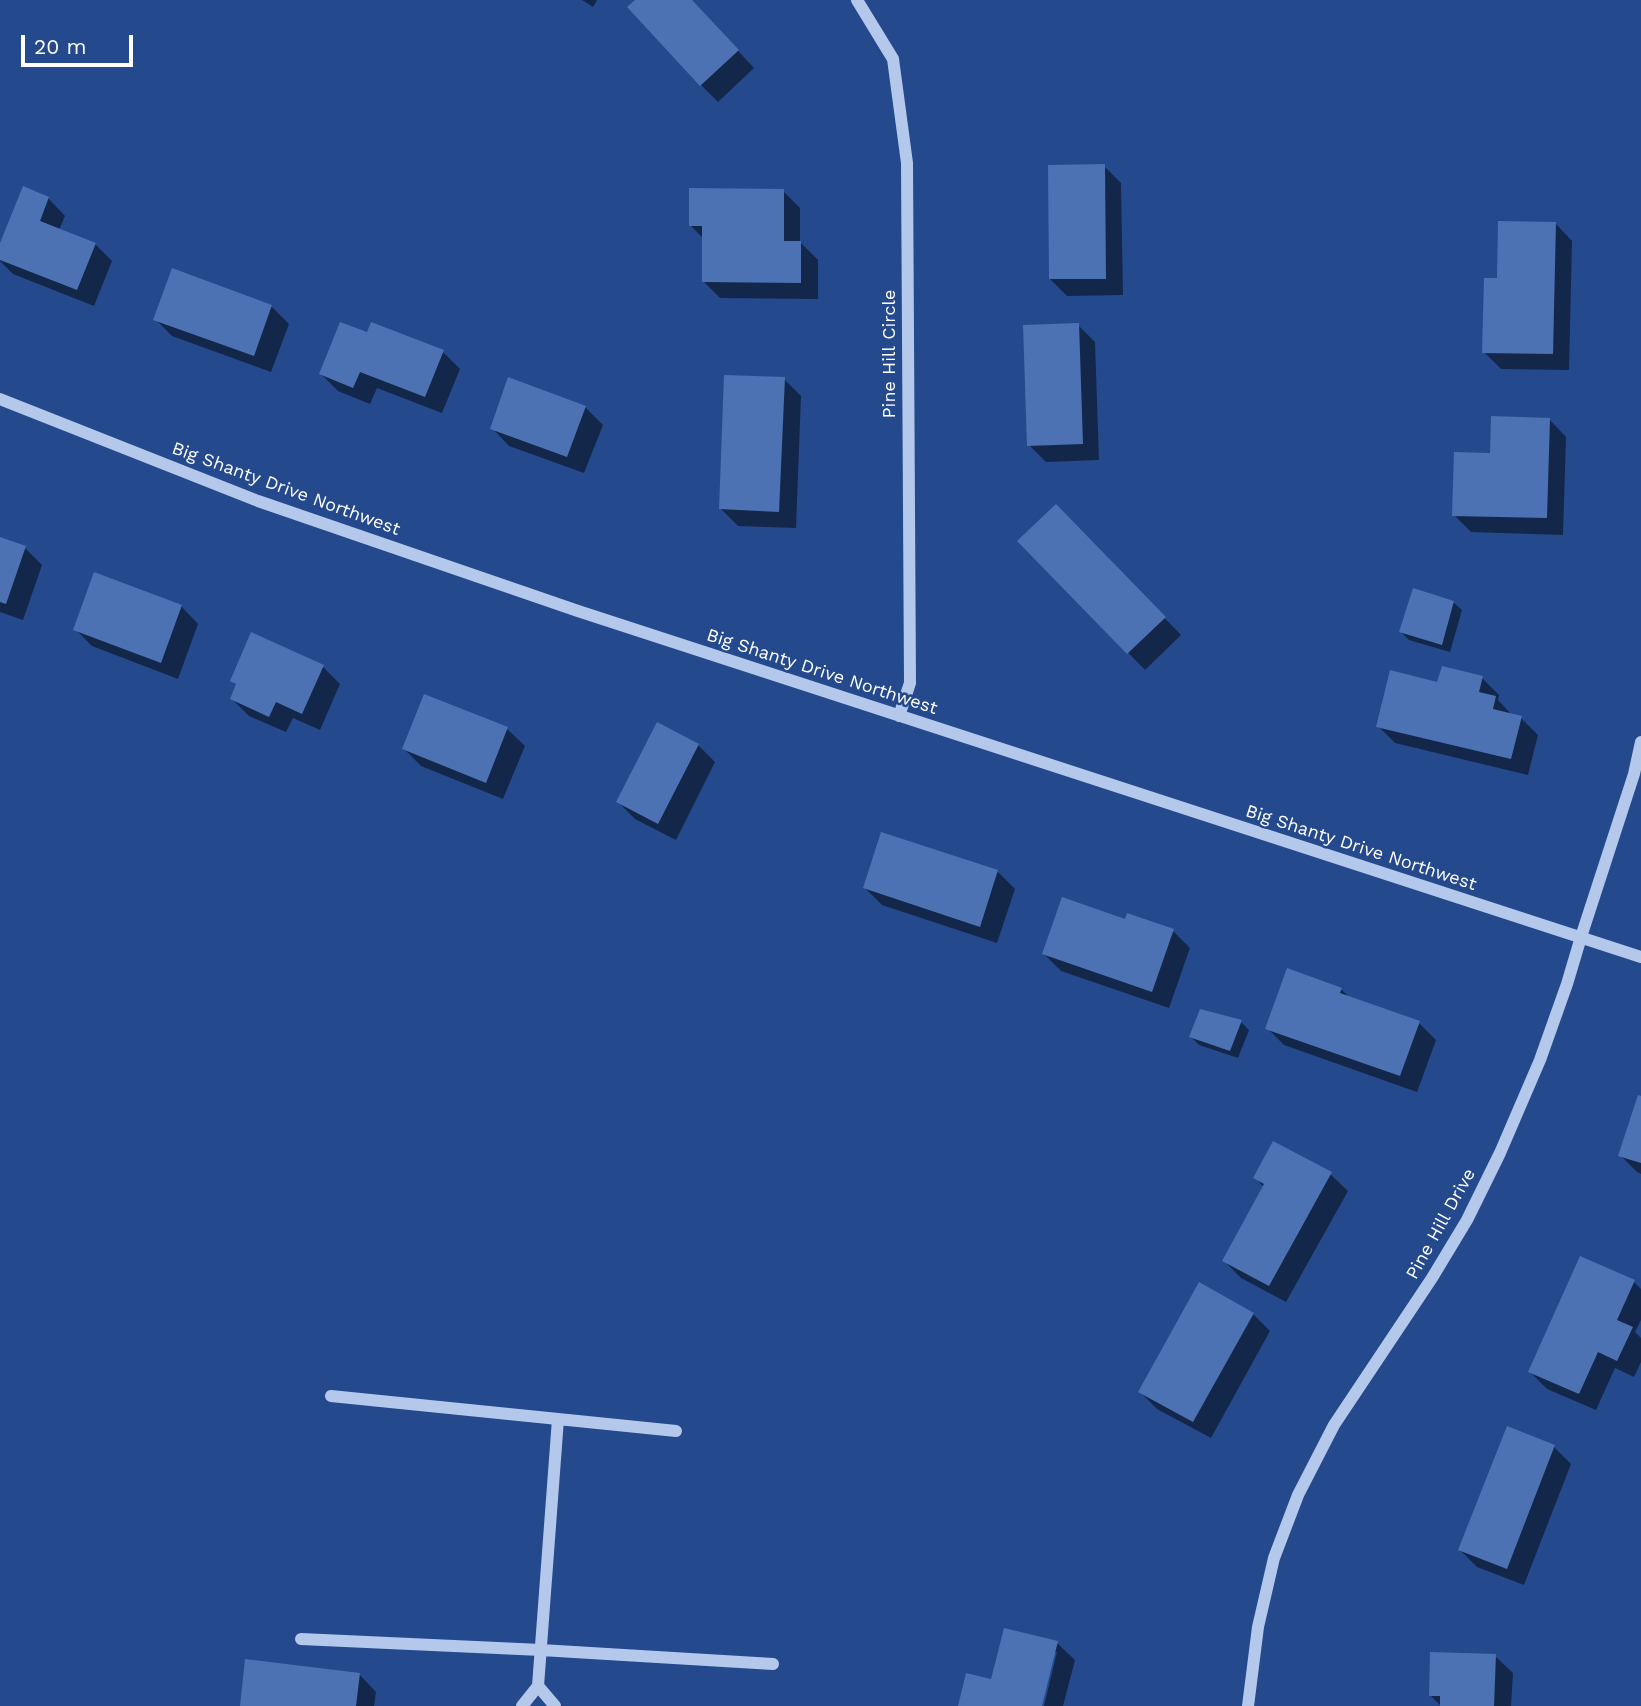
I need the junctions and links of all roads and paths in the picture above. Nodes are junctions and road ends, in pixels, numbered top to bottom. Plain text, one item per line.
1 (858, 0) edge
2 (0, 399) edge
3 (899, 716) junction
4 (1641, 742) edge
5 (1581, 937) junction
6 (1641, 957) edge
7 (331, 1396) dead end
8 (558, 1419) junction
9 (676, 1431) dead end
10 (301, 1639) dead end
11 (541, 1650) junction
12 (773, 1664) dead end
13 (538, 1686) junction
14 (522, 1706) edge
15 (555, 1706) edge
16 (1248, 1706) edge

1 - 3 street, Pine Hill Circle
2 - 3 street, Big Shanty Drive Northwest
3 - 5 street, Big Shanty Drive Northwest
4 - 5 street, Pine Hill Drive
5 - 6 street, Big Shanty Drive Northwest
5 - 16 street, Pine Hill Drive
7 - 8 street
8 - 9 street
8 - 11 street
10 - 11 street
11 - 12 street
11 - 13 street
13 - 14 street
13 - 15 street

